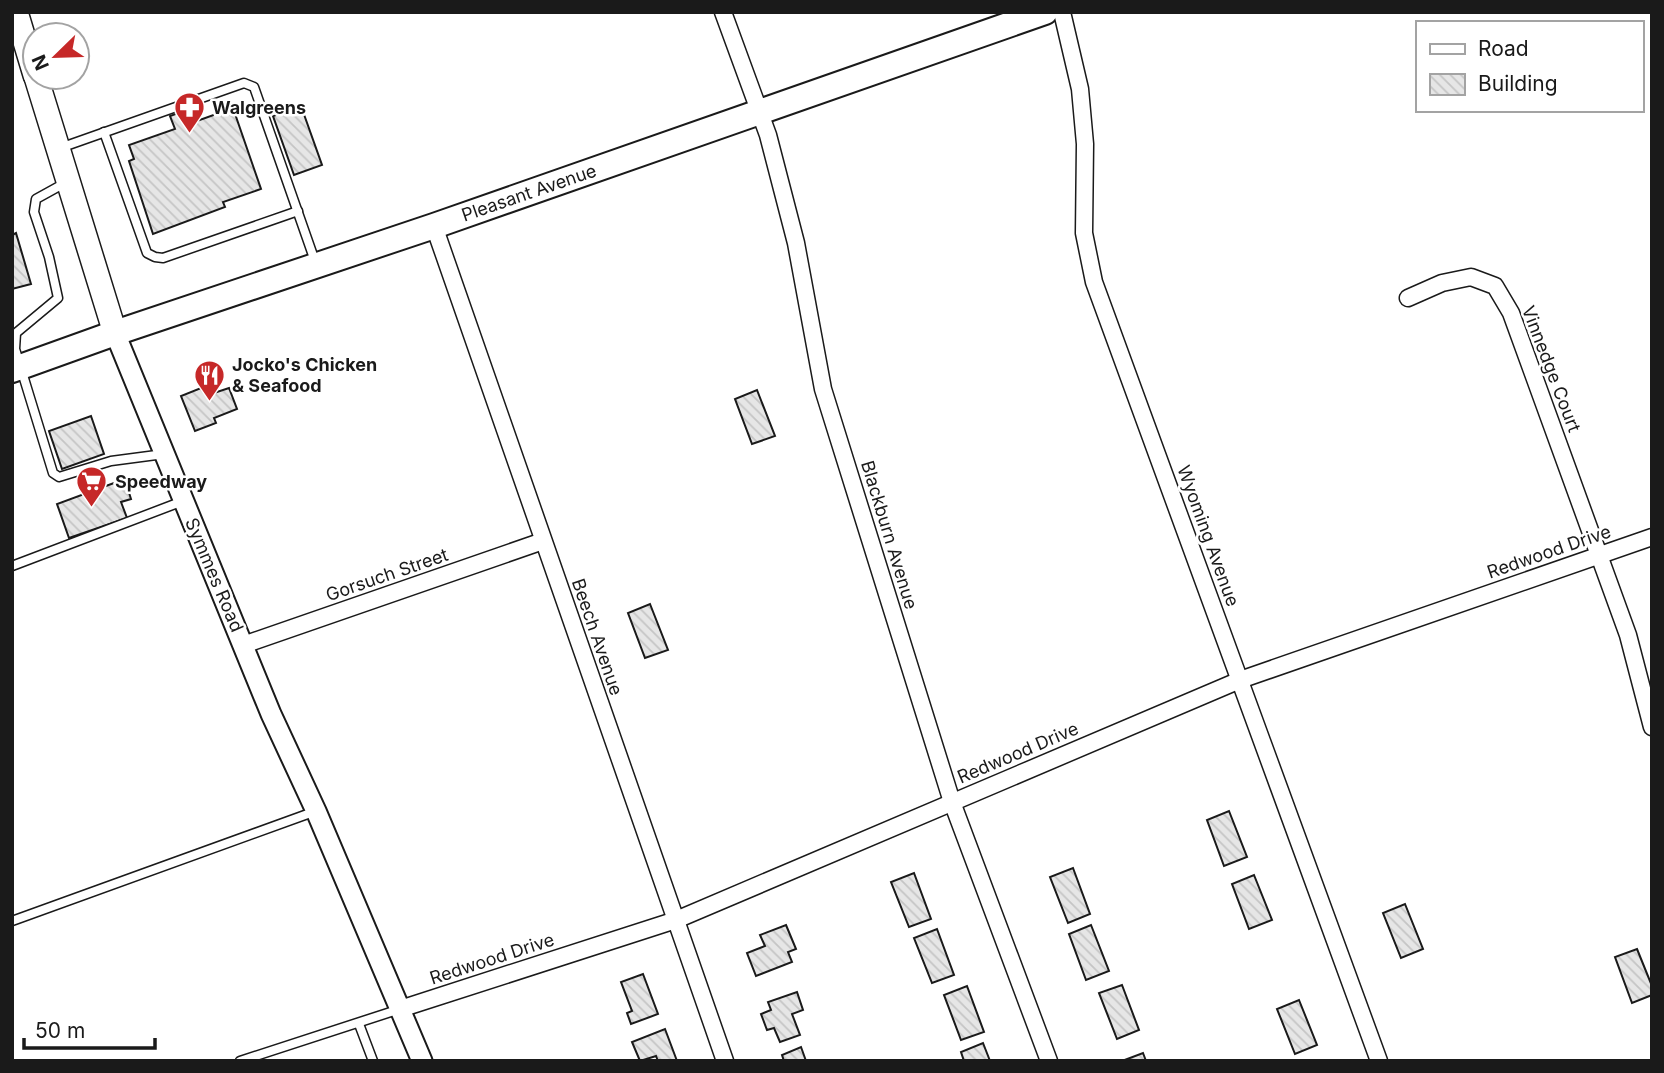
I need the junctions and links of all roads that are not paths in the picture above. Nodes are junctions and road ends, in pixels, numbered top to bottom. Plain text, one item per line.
1 (16, 12) edge
2 (723, 12) edge
3 (1045, 12) edge
4 (1062, 12) edge
5 (21, 29) edge
6 (40, 91) edge
7 (758, 112) junction
8 (104, 132) junction
9 (58, 149) junction
10 (68, 182) junction
11 (298, 211) junction
12 (434, 226) junction
13 (317, 265) junction
14 (1408, 298) dead end
15 (115, 333) junction
16 (17, 369) edge
17 (164, 454) junction
18 (183, 501) junction
19 (1652, 537) edge
20 (543, 541) junction
21 (1598, 554) junction
22 (12, 566) edge
23 (243, 645) junction
24 (1240, 680) junction
25 (1652, 727) edge
26 (952, 802) junction
27 (316, 811) junction
28 (676, 920) junction
29 (12, 921) edge
30 (400, 1009) junction
31 (359, 1024) junction
32 (240, 1061) edge
33 (373, 1061) edge
34 (422, 1061) edge
35 (725, 1061) edge
36 (1049, 1061) edge
37 (1379, 1061) edge

1 - 5 main road, Symmes Road
2 - 7 street, Blackburn Avenue
3 - 7 main road, Pleasant Avenue
4 - 24 street, Wyoming Avenue
6 - 9 main road, Symmes Road
7 - 12 main road, Pleasant Avenue
7 - 26 street, Blackburn Avenue
8 - 9 lane
8 - 11 lane
8 - 11 lane
9 - 10 main road, Symmes Road
10 - 15 main road, Symmes Road
10 - 16 lane
11 - 13 lane
12 - 13 main road, Pleasant Avenue
12 - 20 street, Beech Avenue
13 - 15 main road, Pleasant Avenue
14 - 21 street, Vinnedge Court
15 - 16 main road, Pleasant Avenue
15 - 17 street, Symmes Road
16 - 17 lane
17 - 18 street, Symmes Road
18 - 22 lane
18 - 23 street, Symmes Road
19 - 21 street, Redwood Drive
20 - 23 street, Gorsuch Street
20 - 28 street, Beech Avenue
21 - 24 street, Redwood Drive
21 - 25 street, Vinnedge Court
23 - 27 street, Symmes Road
24 - 26 street, Redwood Drive
24 - 37 street, Wyoming Avenue
26 - 28 street, Redwood Drive
26 - 36 street, Blackburn Avenue
27 - 29 lane
27 - 30 street, Symmes Road
28 - 30 street, Redwood Drive
28 - 35 street, Beech Avenue
30 - 31 lane
30 - 34 street, Symmes Road
31 - 32 lane
31 - 33 lane

